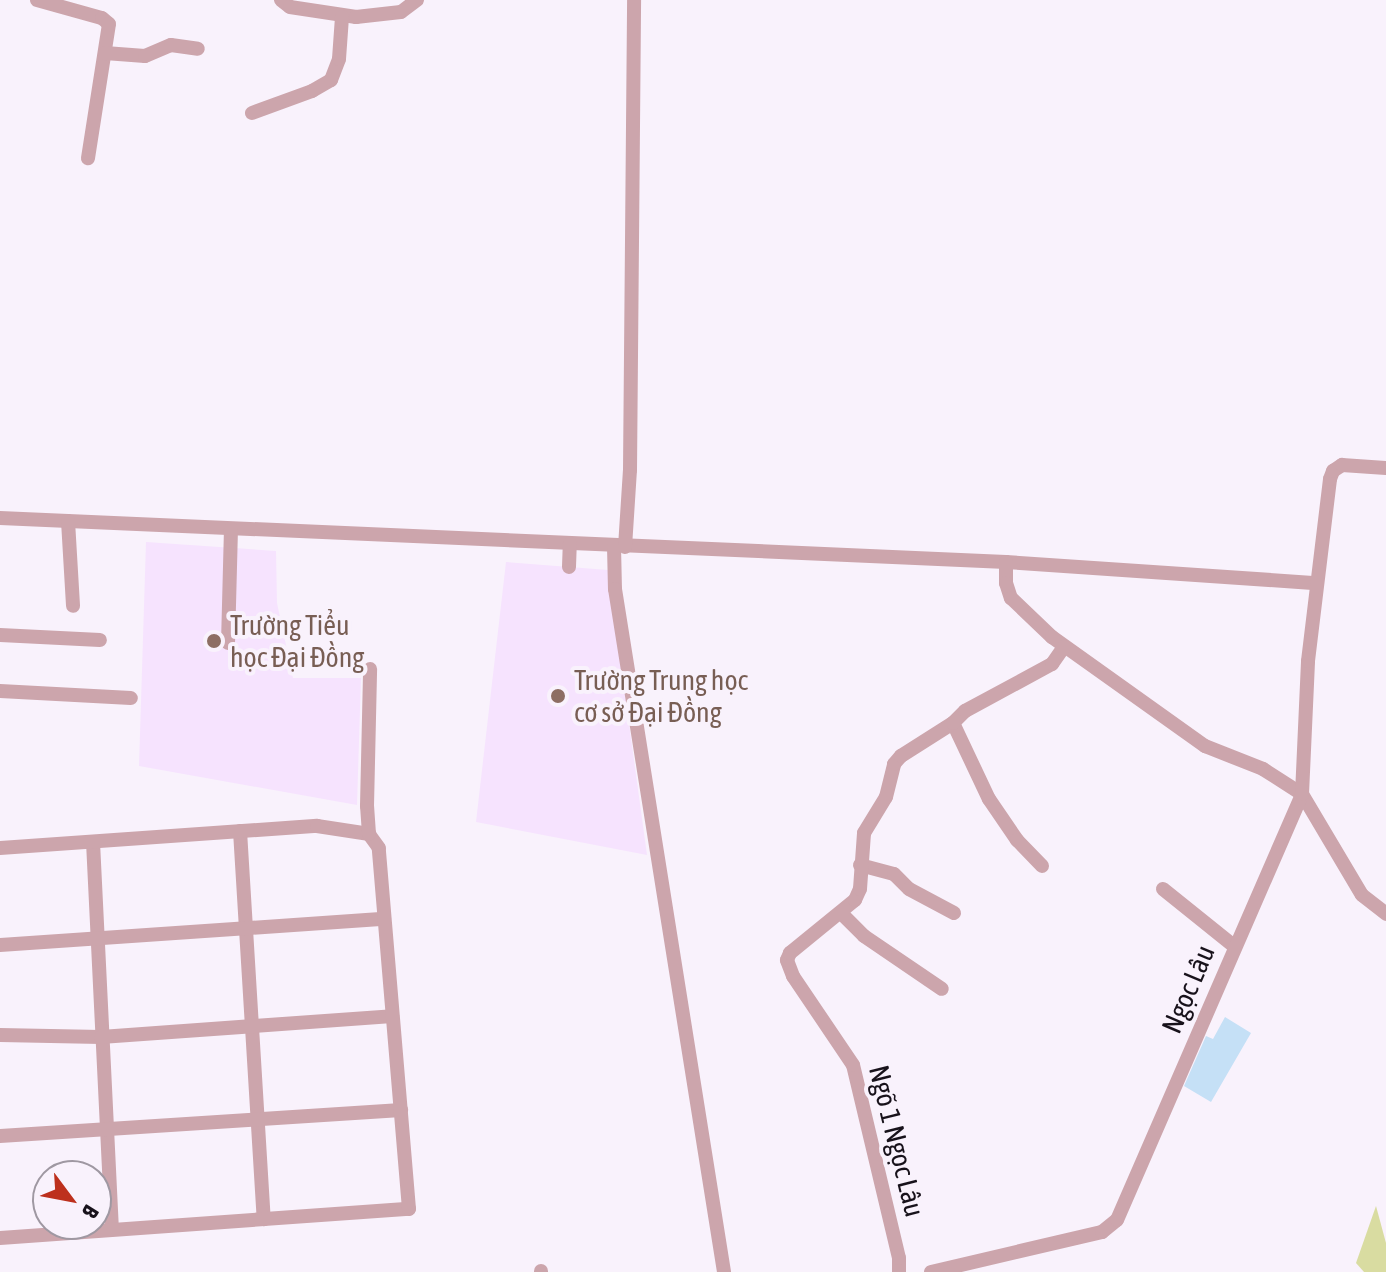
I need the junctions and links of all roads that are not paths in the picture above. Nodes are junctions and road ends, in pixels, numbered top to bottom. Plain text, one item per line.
1 (37, 0) edge
2 (281, 0) edge
3 (417, 0) edge
4 (634, 0) edge
5 (342, 17) junction
6 (198, 49) dead end
7 (105, 53) junction
8 (252, 113) dead end
9 (88, 158) dead end
10 (1386, 468) edge
11 (0, 518) edge
12 (68, 521) junction
13 (231, 529) junction
14 (570, 544) junction
15 (620, 547) junction
16 (1006, 562) junction
17 (569, 567) dead end
18 (1316, 583) junction
19 (73, 606) dead end
20 (0, 635) edge
21 (100, 640) dead end
22 (228, 643) dead end
23 (1064, 647) junction
24 (370, 669) dead end
25 (0, 691) edge
26 (131, 698) dead end
27 (953, 723) junction
28 (1302, 794) junction
29 (240, 831) junction
30 (369, 834) junction
31 (93, 842) junction
32 (0, 848) edge
33 (860, 865) junction
34 (1042, 866) dead end
35 (1163, 889) dead end
36 (954, 913) dead end
37 (842, 914) junction
38 (1386, 914) edge
39 (384, 919) junction
40 (247, 928) junction
41 (96, 938) junction
42 (0, 945) edge
43 (1234, 946) junction
44 (942, 989) dead end
45 (392, 1016) junction
46 (250, 1026) junction
47 (0, 1035) edge
48 (101, 1037) junction
49 (401, 1110) junction
50 (256, 1120) junction
51 (106, 1129) junction
52 (0, 1136) edge
53 (108, 1160) edge
54 (264, 1219) junction
55 (112, 1230) edge
56 (32, 1236) edge
57 (0, 1238) edge
58 (724, 1272) edge
59 (899, 1272) edge
60 (931, 1272) edge

1 - 7 street
2 - 5 street
3 - 5 street
4 - 15 street
5 - 8 street
6 - 7 street
7 - 9 street
10 - 18 street, Ngọc Lâu
11 - 12 street
12 - 13 street
12 - 19 street
13 - 14 street
13 - 22 street
14 - 15 street
14 - 17 street
15 - 16 street
15 - 58 street
16 - 18 street
16 - 23 street
18 - 28 street, Ngọc Lâu
20 - 21 street
23 - 27 street, Ngõ 1 Ngọc Lâu
23 - 28 street
24 - 30 street
25 - 26 street
27 - 33 street, Ngõ 1 Ngọc Lâu
27 - 34 street
28 - 38 street
28 - 43 street, Ngọc Lâu
29 - 30 street
29 - 31 street
29 - 40 street
30 - 39 street
31 - 32 street
31 - 41 street
33 - 36 street
33 - 37 street, Ngõ 1 Ngọc Lâu
35 - 43 street
37 - 44 street
37 - 59 street, Ngõ 1 Ngọc Lâu
39 - 40 street
39 - 45 street
40 - 41 street
40 - 46 street
41 - 42 street
41 - 48 street
43 - 60 street, Ngọc Lâu
45 - 46 street
45 - 49 street
46 - 48 street
46 - 50 street
47 - 48 street
48 - 51 street
49 - 50 street
49 - 54 street
50 - 51 street
50 - 54 street
51 - 52 street
51 - 53 street
54 - 55 street
56 - 57 street

